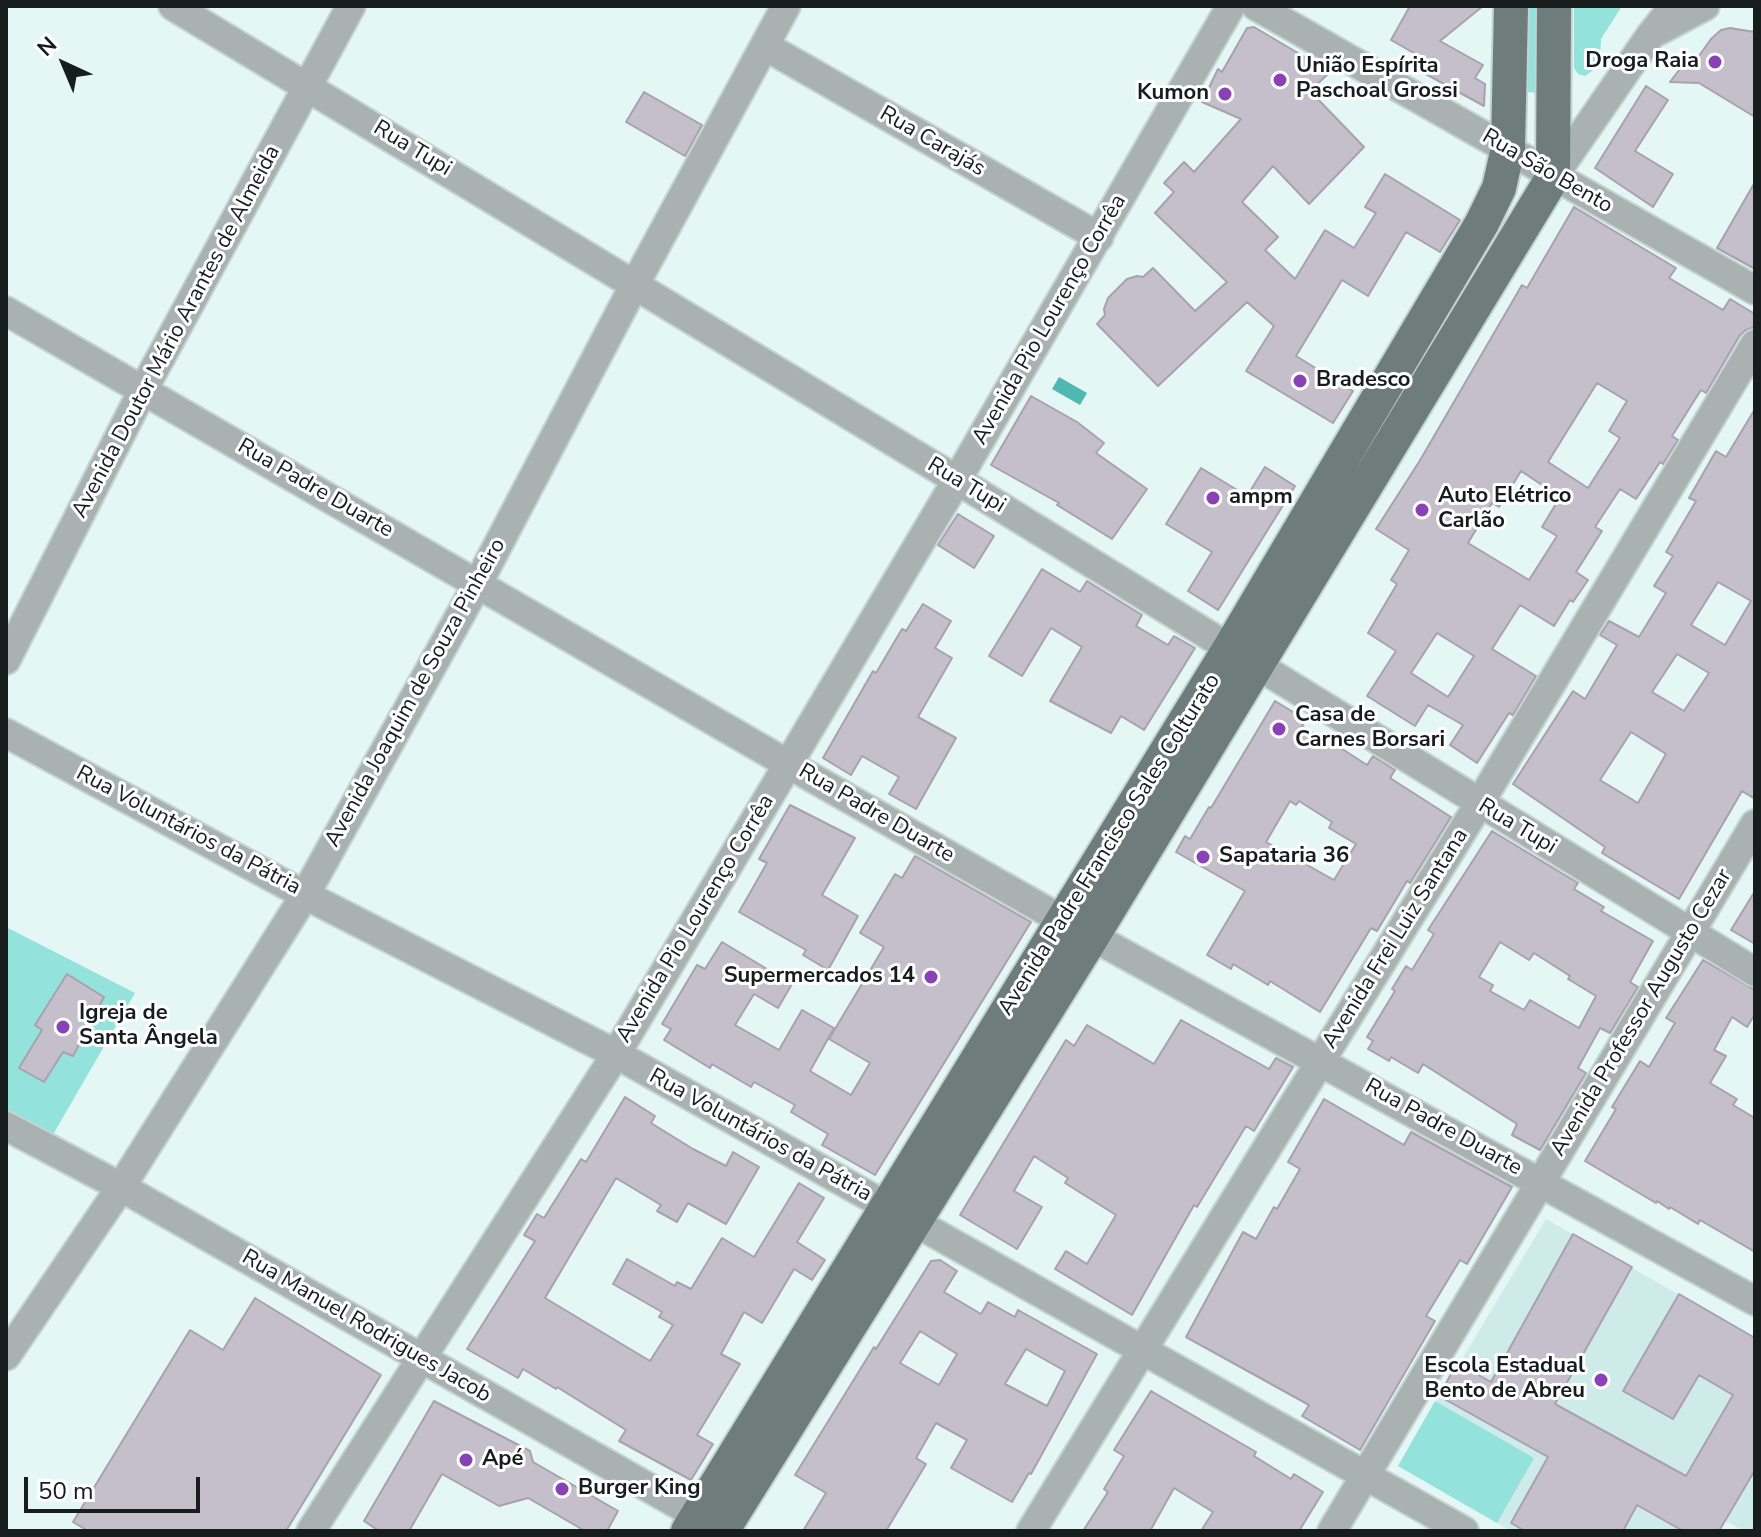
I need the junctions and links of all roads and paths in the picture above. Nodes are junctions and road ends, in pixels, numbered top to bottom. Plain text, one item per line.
1 (173, 6) edge
2 (351, 6) edge
3 (786, 6) edge
4 (1231, 6) edge
5 (1256, 6) edge
6 (1511, 6) edge
7 (1554, 6) edge
8 (1674, 6) edge
9 (1705, 6) edge
10 (1650, 36) junction
11 (765, 46) junction
12 (309, 86) junction
13 (1508, 148) junction
14 (1553, 177) junction
15 (1099, 237) junction
16 (635, 284) junction
17 (1755, 290) edge
18 (6, 311) edge
19 (1755, 344) edge
20 (143, 390) junction
21 (957, 480) junction
22 (478, 583) junction
23 (1244, 656) junction
24 (6, 660) edge
25 (6, 733) edge
26 (788, 764) junction
27 (1479, 804) junction
28 (1755, 824) edge
29 (305, 895) junction
30 (1078, 929) junction
31 (1689, 931) junction
32 (1755, 972) edge
33 (616, 1054) junction
34 (1321, 1060) junction
35 (6, 1126) edge
36 (1540, 1183) junction
37 (121, 1187) junction
38 (901, 1214) junction
39 (1755, 1301) edge
40 (1141, 1350) junction
41 (6, 1356) edge
42 (421, 1360) junction
43 (1366, 1476) junction
44 (711, 1528) edge
45 (311, 1531) edge
46 (1031, 1531) edge
47 (1332, 1531) edge
48 (1464, 1531) edge

1 - 12 street, Rua Tupi
2 - 12 street, Avenida Doutor Mário Arantes de Almeida
3 - 11 street, Avenida Joaquim de Souza Pinheiro
4 - 15 street, Avenida Pio Lourenço Corrêa
5 - 13 street, Rua São Bento
6 - 13 main road, Avenida Padre Francisco Sales Colturato
7 - 14 main road
8 - 10 street
9 - 10 street
10 - 14 street
11 - 15 street, Rua Carajás
11 - 16 street, Avenida Joaquim de Souza Pinheiro
12 - 16 street, Rua Tupi
12 - 20 street, Avenida Doutor Mário Arantes de Almeida
13 - 14 street, Rua São Bento
13 - 23 main road, Avenida Padre Francisco Sales Colturato
14 - 17 street, Rua São Bento
14 - 23 main road, Avenida Padre Francisco Sales Colturato
15 - 21 street, Avenida Pio Lourenço Corrêa
16 - 21 street, Rua Tupi
16 - 22 street, Avenida Joaquim de Souza Pinheiro
18 - 20 street, Rua Padre Duarte
19 - 27 street, Avenida Frei Luiz Santana
20 - 22 street, Rua Padre Duarte
20 - 24 street, Avenida Doutor Mário Arantes de Almeida
21 - 23 street, Rua Tupi
21 - 26 street, Avenida Pio Lourenço Corrêa
22 - 26 street, Rua Padre Duarte
22 - 29 street, Avenida Joaquim de Souza Pinheiro
23 - 27 street, Rua Tupi
23 - 30 main road, Avenida Padre Francisco Sales Colturato
25 - 29 street, Rua Voluntários da Pátria
26 - 30 street, Rua Padre Duarte
26 - 33 street, Avenida Pio Lourenço Corrêa
27 - 31 street, Rua Tupi
27 - 34 street, Avenida Frei Luiz Santana
28 - 31 street, Avenida Professor Augusto Cezar
29 - 33 street, Rua Voluntários da Pátria
29 - 37 street, Avenida Joaquim de Souza Pinheiro
30 - 34 street, Rua Padre Duarte
30 - 38 main road, Avenida Padre Francisco Sales Colturato
31 - 32 street, Rua Tupi
31 - 36 street, Avenida Professor Augusto Cezar
33 - 38 street, Rua Voluntários da Pátria
33 - 42 street, Avenida Pio Lourenço Corrêa
34 - 36 street, Rua Padre Duarte
34 - 40 street, Avenida Frei Luiz Santana
35 - 37 street, Rua Manuel Rodrigues Jacob
36 - 39 street, Rua Padre Duarte
36 - 43 street, Avenida Professor Augusto Cezar
37 - 41 street, Avenida Joaquim de Souza Pinheiro
37 - 42 street, Rua Manuel Rodrigues Jacob
38 - 40 street, Rua Voluntários da Pátria
38 - 44 main road, Avenida Padre Francisco Sales Colturato
40 - 43 street, Rua Voluntários da Pátria
40 - 46 street, Avenida Frei Luiz Santana
42 - 44 street, Rua Manuel Rodrigues Jacob
42 - 45 street, Avenida Pio Lourenço Corrêa
43 - 47 street, Avenida Professor Augusto Cezar
43 - 48 street, Rua Voluntários da Pátria

